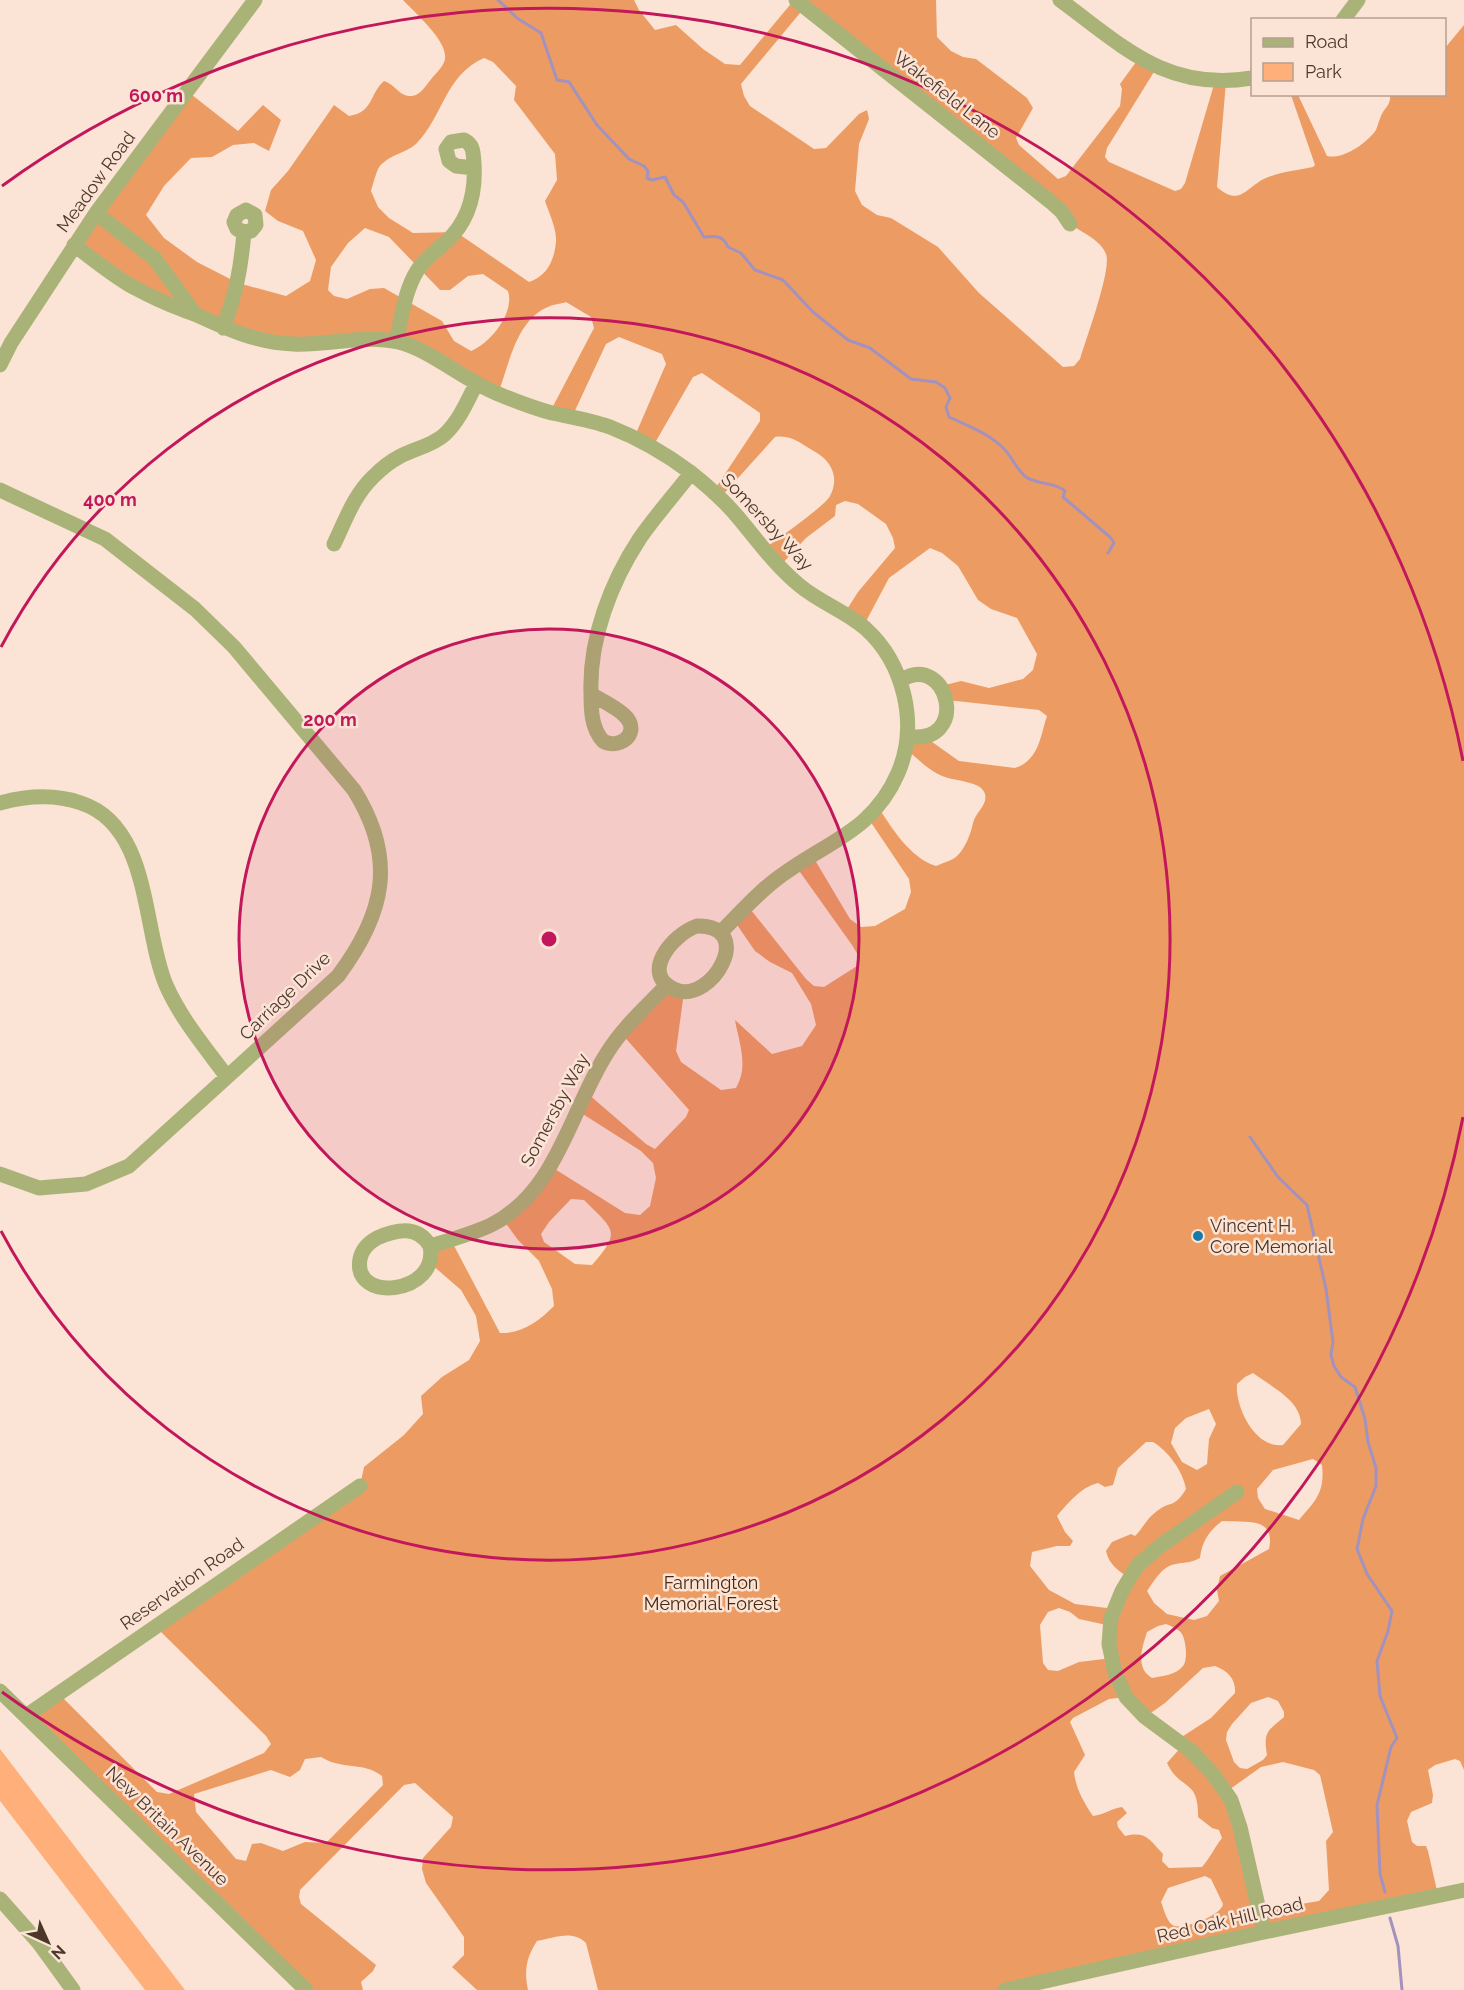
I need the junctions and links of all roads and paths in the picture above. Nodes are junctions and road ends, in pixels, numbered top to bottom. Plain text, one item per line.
1 (255, 0) edge
2 (796, 0) edge
3 (1060, 0) edge
4 (1358, 0) edge
5 (1344, 18) edge
6 (1251, 78) edge
7 (474, 168) dead end
8 (96, 213) junction
9 (1070, 224) dead end
10 (244, 232) dead end
11 (74, 245) junction
12 (195, 314) junction
13 (223, 327) junction
14 (396, 342) junction
15 (0, 365) edge
16 (476, 384) junction
17 (691, 473) junction
18 (0, 490) edge
19 (334, 544) dead end
20 (900, 681) junction
21 (591, 694) dead end
22 (907, 736) junction
23 (0, 803) edge
24 (720, 933) junction
25 (668, 985) junction
26 (227, 1077) junction
27 (0, 1174) edge
28 (430, 1246) junction
29 (360, 1486) dead end
30 (1236, 1492) dead end
31 (0, 1691) edge
32 (26, 1716) junction
33 (1464, 1890) edge
34 (0, 1899) edge
35 (1264, 1932) junction
36 (73, 1990) edge
37 (306, 1990) edge
38 (1005, 1990) edge

1 - 8 street, Meadow Road
2 - 9 street, Wakefield Lane
3 - 6 street
4 - 5 street
7 - 14 street
8 - 11 street, Meadow Road
8 - 12 street, Somersby Way
10 - 13 street
11 - 12 street, Somersby Way
11 - 15 street, Meadow Road
12 - 13 street, Somersby Way
13 - 14 street, Somersby Way
14 - 16 street, Somersby Way
16 - 17 street, Somersby Way
16 - 19 street
17 - 20 street, Somersby Way
17 - 21 street
18 - 26 street, Carriage Drive
20 - 22 street, Somersby Way
20 - 22 street
22 - 24 street, Somersby Way
23 - 26 street
24 - 25 street
24 - 25 street
25 - 28 street, Somersby Way
26 - 27 street, Carriage Drive
28 - 28 street
29 - 32 street, Reservation Road
30 - 35 street
31 - 32 street, New Britain Avenue
32 - 37 street, New Britain Avenue
33 - 35 street, Red Oak Hill Road
34 - 36 street
35 - 38 street, Red Oak Hill Road

